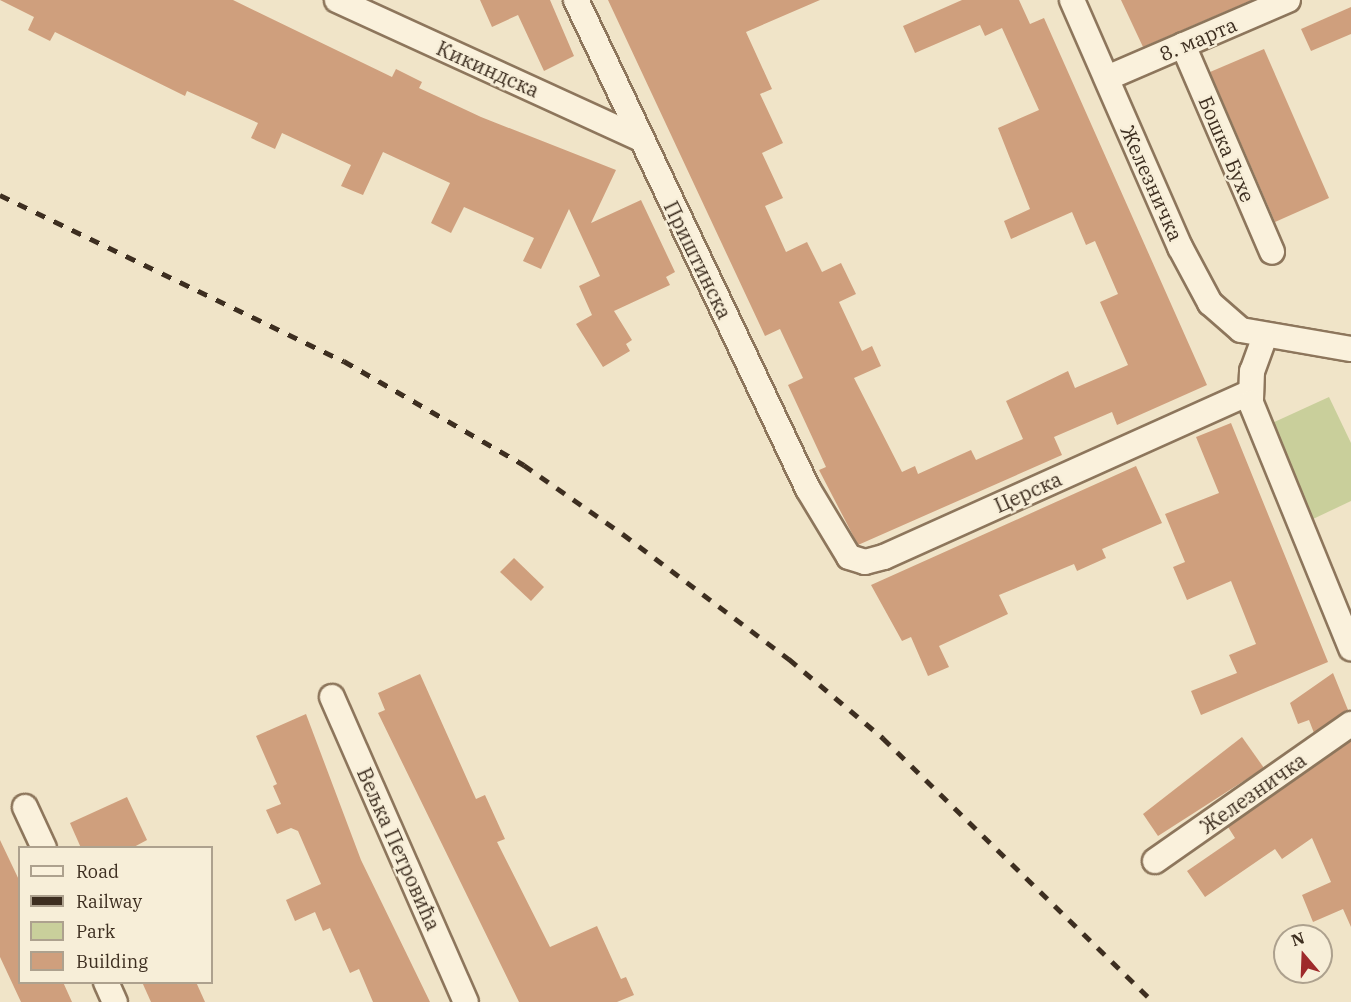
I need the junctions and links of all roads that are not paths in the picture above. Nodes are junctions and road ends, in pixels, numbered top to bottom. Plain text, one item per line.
1 (337, 0) edge
2 (576, 0) edge
3 (1072, 0) edge
4 (1288, 0) edge
5 (1183, 45) junction
6 (1107, 78) junction
7 (639, 138) junction
8 (1272, 252) dead end
9 (1265, 336) junction
10 (1351, 349) edge
11 (1249, 393) junction
12 (823, 518) joint
13 (1351, 648) edge
14 (332, 697) dead end
15 (1351, 724) edge
16 (25, 807) dead end
17 (43, 846) edge
18 (1155, 861) dead end
19 (107, 984) edge
20 (115, 1002) edge
21 (466, 1002) edge

1 - 7 street, Кикиндска
2 - 7 street, Приштинска
3 - 6 street, Железничка
4 - 5 street, 8. марта
5 - 6 street, 8. марта
5 - 8 street, Бошка Бухе
6 - 9 street, Железничка
7 - 12 street, Приштинска
9 - 10 street, Железничка
9 - 11 street
11 - 12 street, Церска
11 - 13 street
14 - 21 street, Вељка Петровића
15 - 18 street, Железничка
16 - 17 street
19 - 20 street

